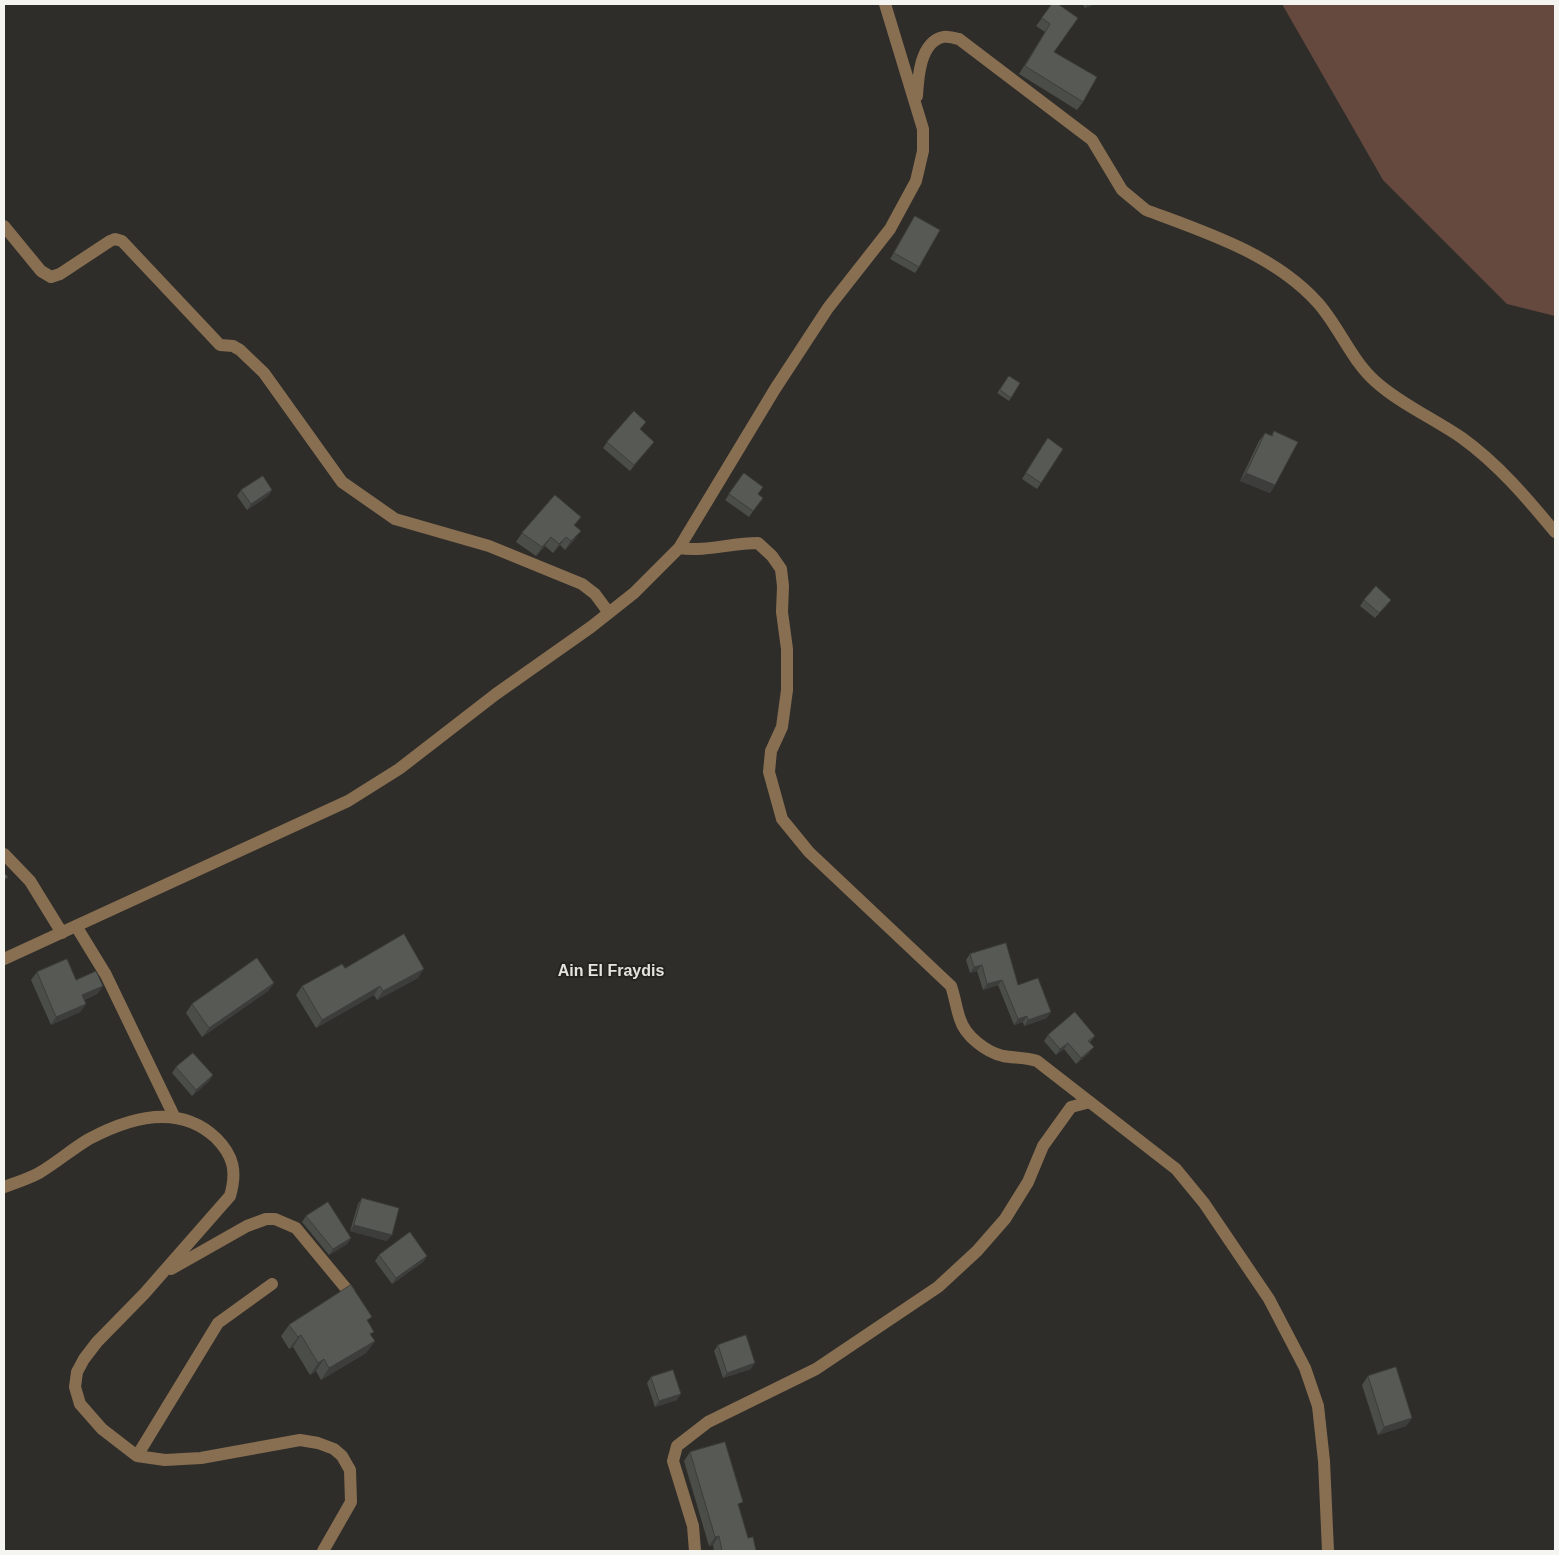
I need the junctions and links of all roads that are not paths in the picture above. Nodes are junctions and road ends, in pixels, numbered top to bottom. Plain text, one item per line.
1 (885, 4) edge
2 (916, 104) junction
3 (4, 226) edge
4 (1555, 532) edge
5 (679, 548) junction
6 (610, 613) junction
7 (4, 854) edge
8 (76, 926) junction
9 (62, 933) junction
10 (4, 959) edge
11 (1090, 1102) junction
12 (174, 1116) junction
13 (4, 1187) edge
14 (162, 1274) junction
15 (272, 1284) dead end
16 (349, 1292) edge
17 (137, 1456) junction
18 (323, 1551) edge
19 (695, 1551) edge
20 (1328, 1551) edge

1 - 2 street
2 - 4 street
2 - 5 street
3 - 6 street
5 - 6 street
5 - 11 street
6 - 8 street
7 - 9 street
8 - 9 street
8 - 12 street
9 - 10 street
11 - 19 street
11 - 20 street
12 - 13 street
12 - 14 street
14 - 16 street
14 - 17 street
15 - 17 street
17 - 18 street

